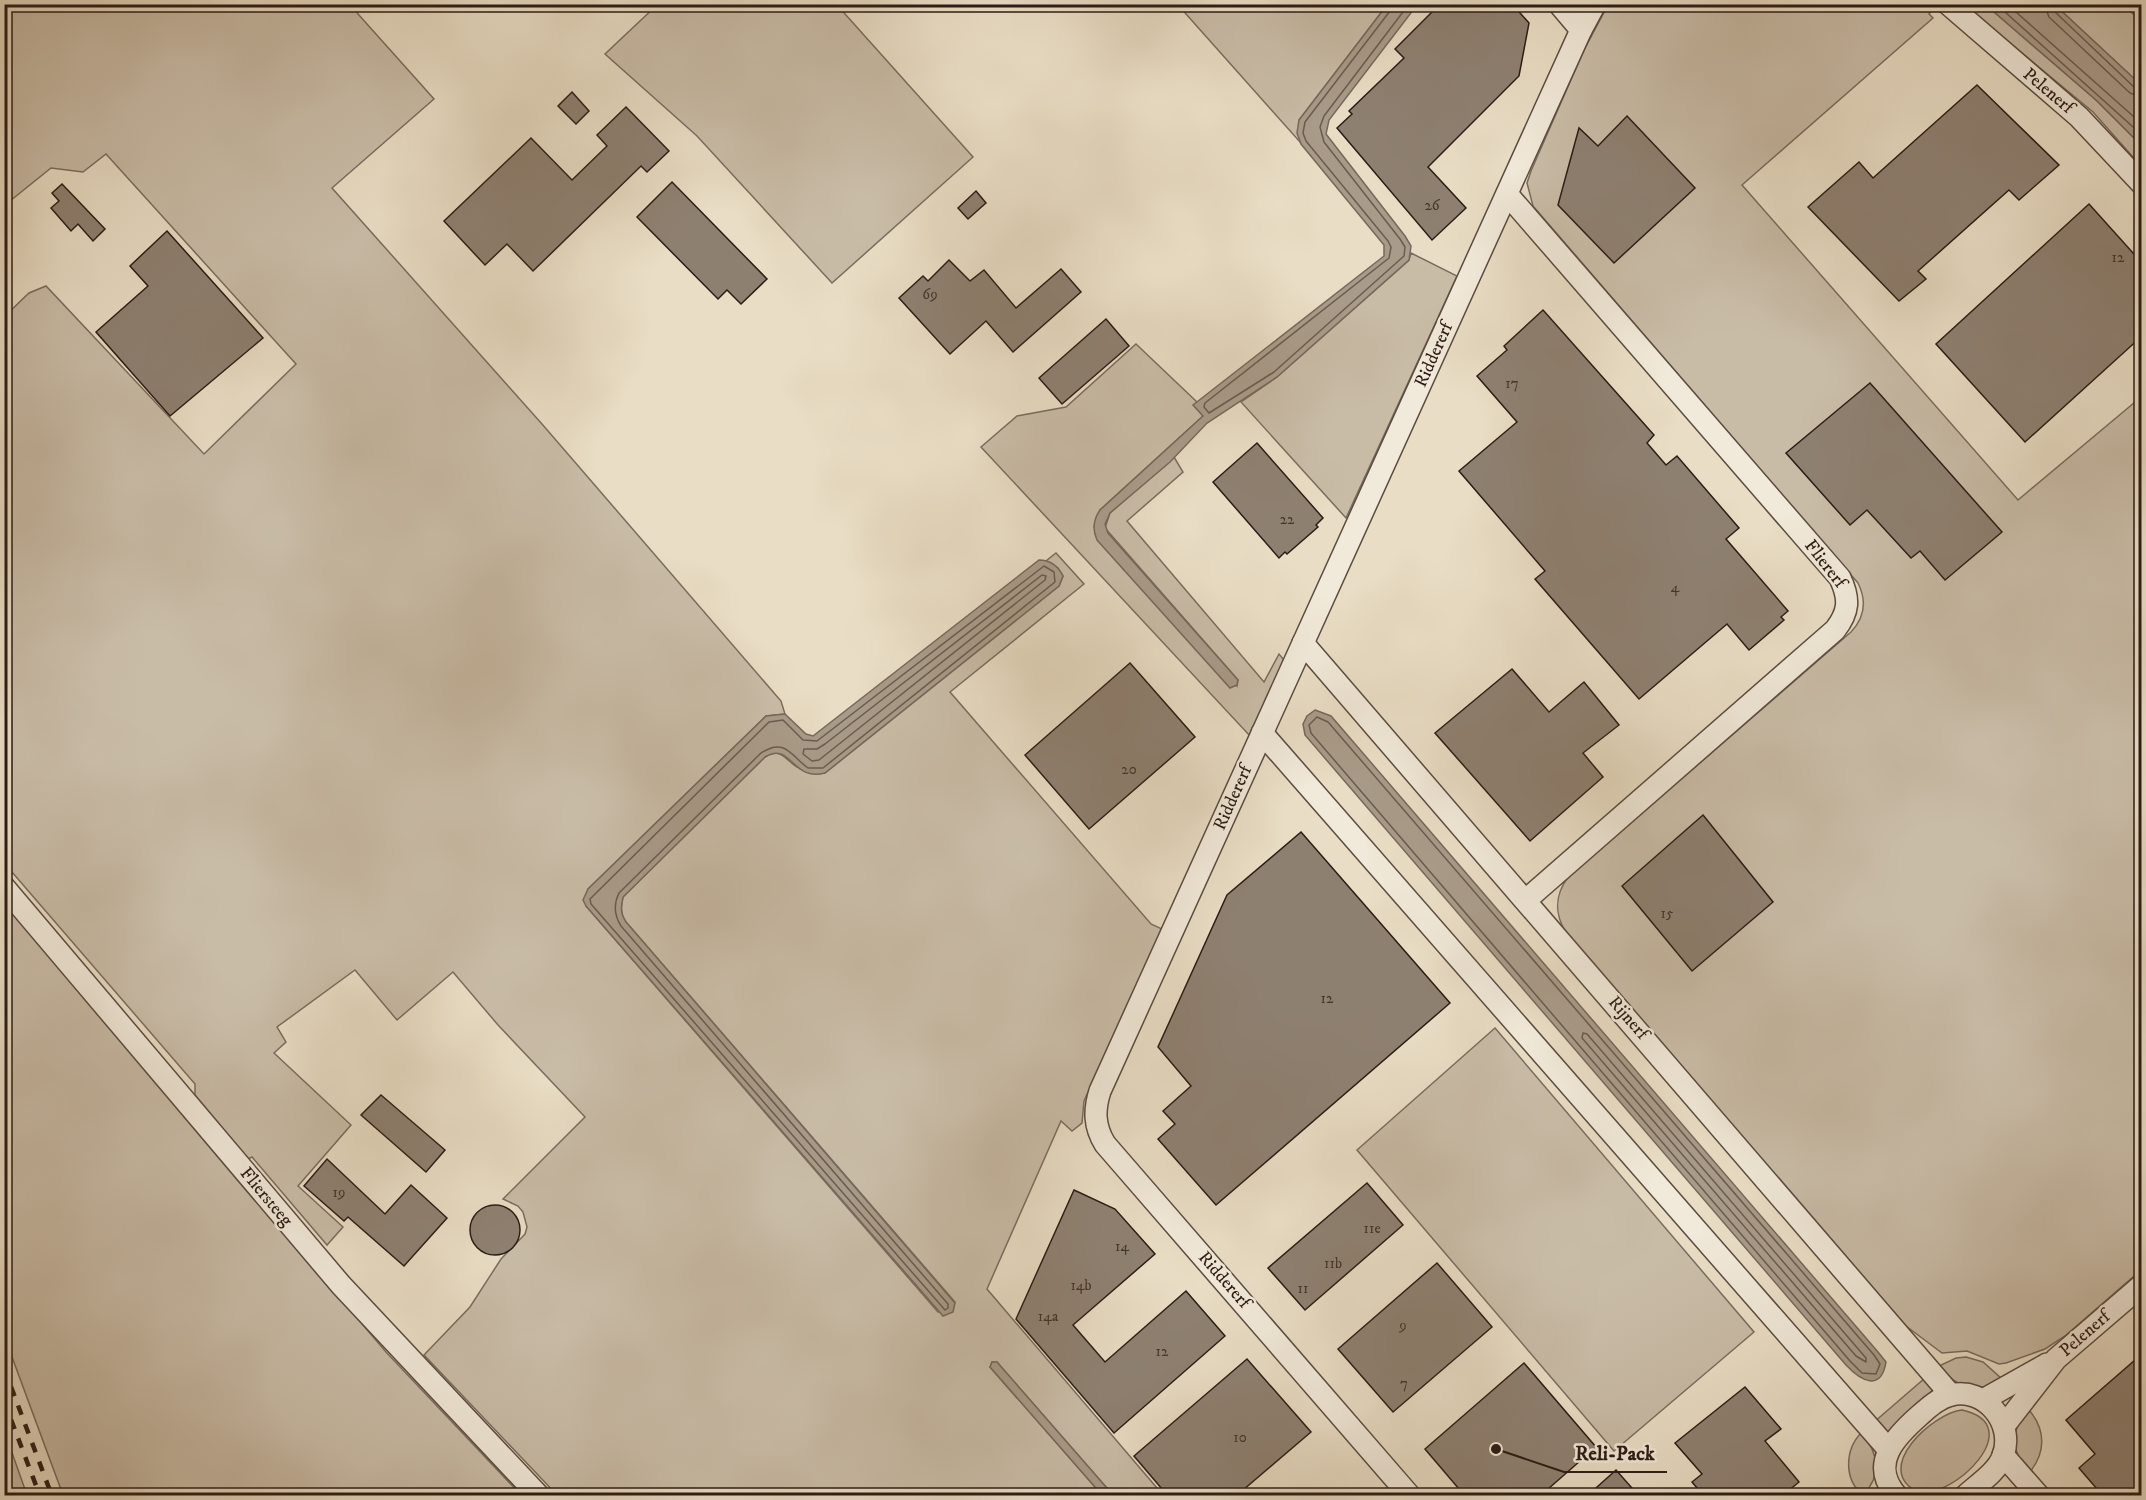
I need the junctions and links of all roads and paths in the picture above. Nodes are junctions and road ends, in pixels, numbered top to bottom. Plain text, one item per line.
1 (1559, 4) edge
2 (1595, 4) edge
3 (1948, 4) edge
4 (1581, 30) junction
5 (2142, 184) edge
6 (1507, 194) junction
7 (1303, 643) junction
8 (1262, 733) junction
9 (4, 887) edge
10 (1527, 900) junction
11 (2142, 1284) edge
12 (2056, 1359) junction
13 (1952, 1395) junction
14 (1983, 1400) junction
15 (2004, 1426) junction
16 (1888, 1450) junction
17 (2003, 1455) junction
18 (1887, 1491) edge
19 (539, 1496) edge
20 (1410, 1496) edge
21 (1965, 1496) edge
22 (2039, 1496) edge

1 - 4 street
2 - 4 street
3 - 5 street, Pelenerf
4 - 6 street, Riddererf
6 - 7 street, Riddererf
6 - 10 street, Fliererf
7 - 8 street, Riddererf
7 - 10 street, Rijnerf
8 - 16 street
8 - 20 street, Riddererf
9 - 19 street, Fliersteeg
10 - 13 street, Rijnerf
11 - 12 street, Pelenerf
12 - 14 street, Pelenerf
12 - 15 street, Pelenerf
13 - 14 street
13 - 16 street
14 - 15 street
15 - 17 street
16 - 18 street
17 - 21 street
17 - 22 street

